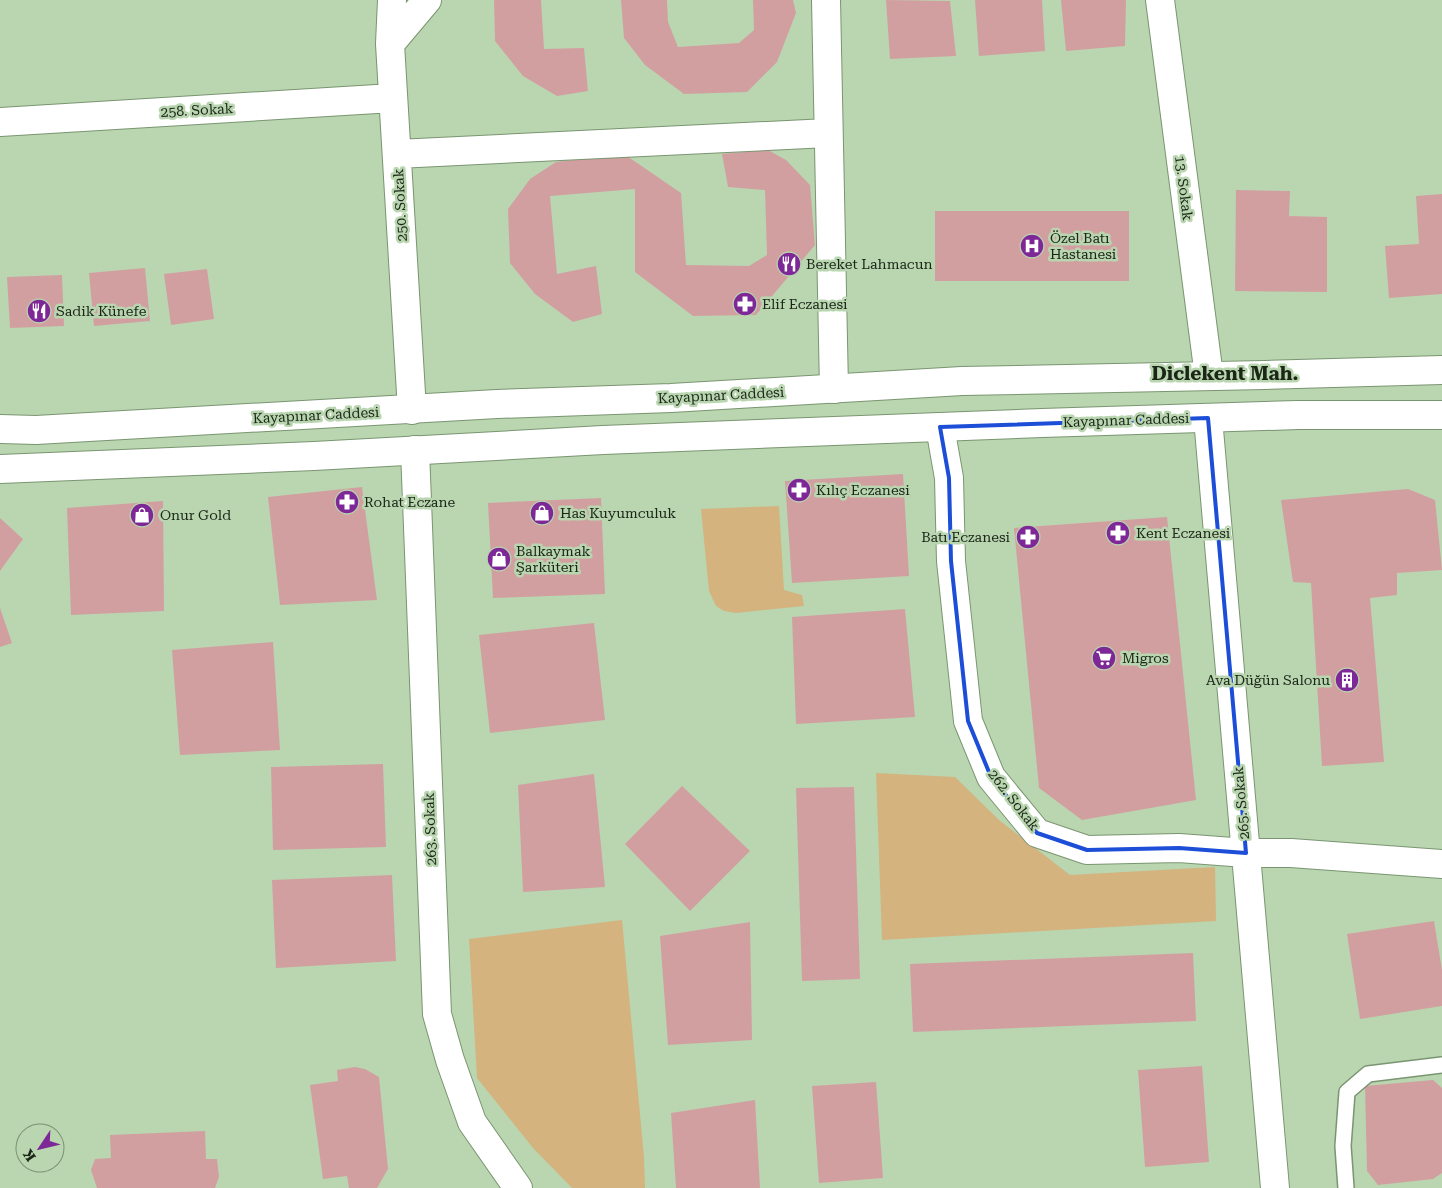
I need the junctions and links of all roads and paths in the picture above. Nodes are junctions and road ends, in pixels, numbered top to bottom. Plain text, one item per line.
1 (392, 0) edge
2 (427, 0) edge
3 (826, 0) edge
4 (1160, 0) edge
5 (390, 44) junction
6 (394, 98) junction
7 (0, 122) edge
8 (828, 133) junction
9 (397, 154) junction
10 (1442, 370) edge
11 (1209, 376) junction
12 (834, 389) junction
13 (412, 410) junction
14 (1442, 415) edge
15 (1208, 418) junction
16 (940, 427) junction
17 (0, 429) edge
18 (415, 450) junction
19 (0, 469) edge
20 (1246, 853) junction
21 (1442, 864) edge
22 (1442, 1065) edge
23 (518, 1188) edge
24 (1275, 1188) edge
25 (1346, 1188) edge

1 - 5 street, 250. Sokak
2 - 5 street
3 - 8 street
4 - 11 street, 13. Sokak
5 - 6 street, 250. Sokak
6 - 7 street, 258. Sokak
6 - 9 street, 250. Sokak
8 - 9 street
8 - 12 street
9 - 13 street, 250. Sokak
10 - 11 street, Kayapınar Caddesi
11 - 12 street, Kayapınar Caddesi
12 - 13 street, Kayapınar Caddesi
13 - 17 street, Kayapınar Caddesi
14 - 15 street, Kayapınar Caddesi
15 - 16 street, Kayapınar Caddesi
15 - 20 street, 265. Sokak
16 - 18 street, Kayapınar Caddesi
16 - 20 street, 262. Sokak
18 - 19 street, Kayapınar Caddesi
18 - 23 street, 263. Sokak
20 - 21 street, 262. Sokak
20 - 24 street, 265. Sokak
22 - 25 lane

